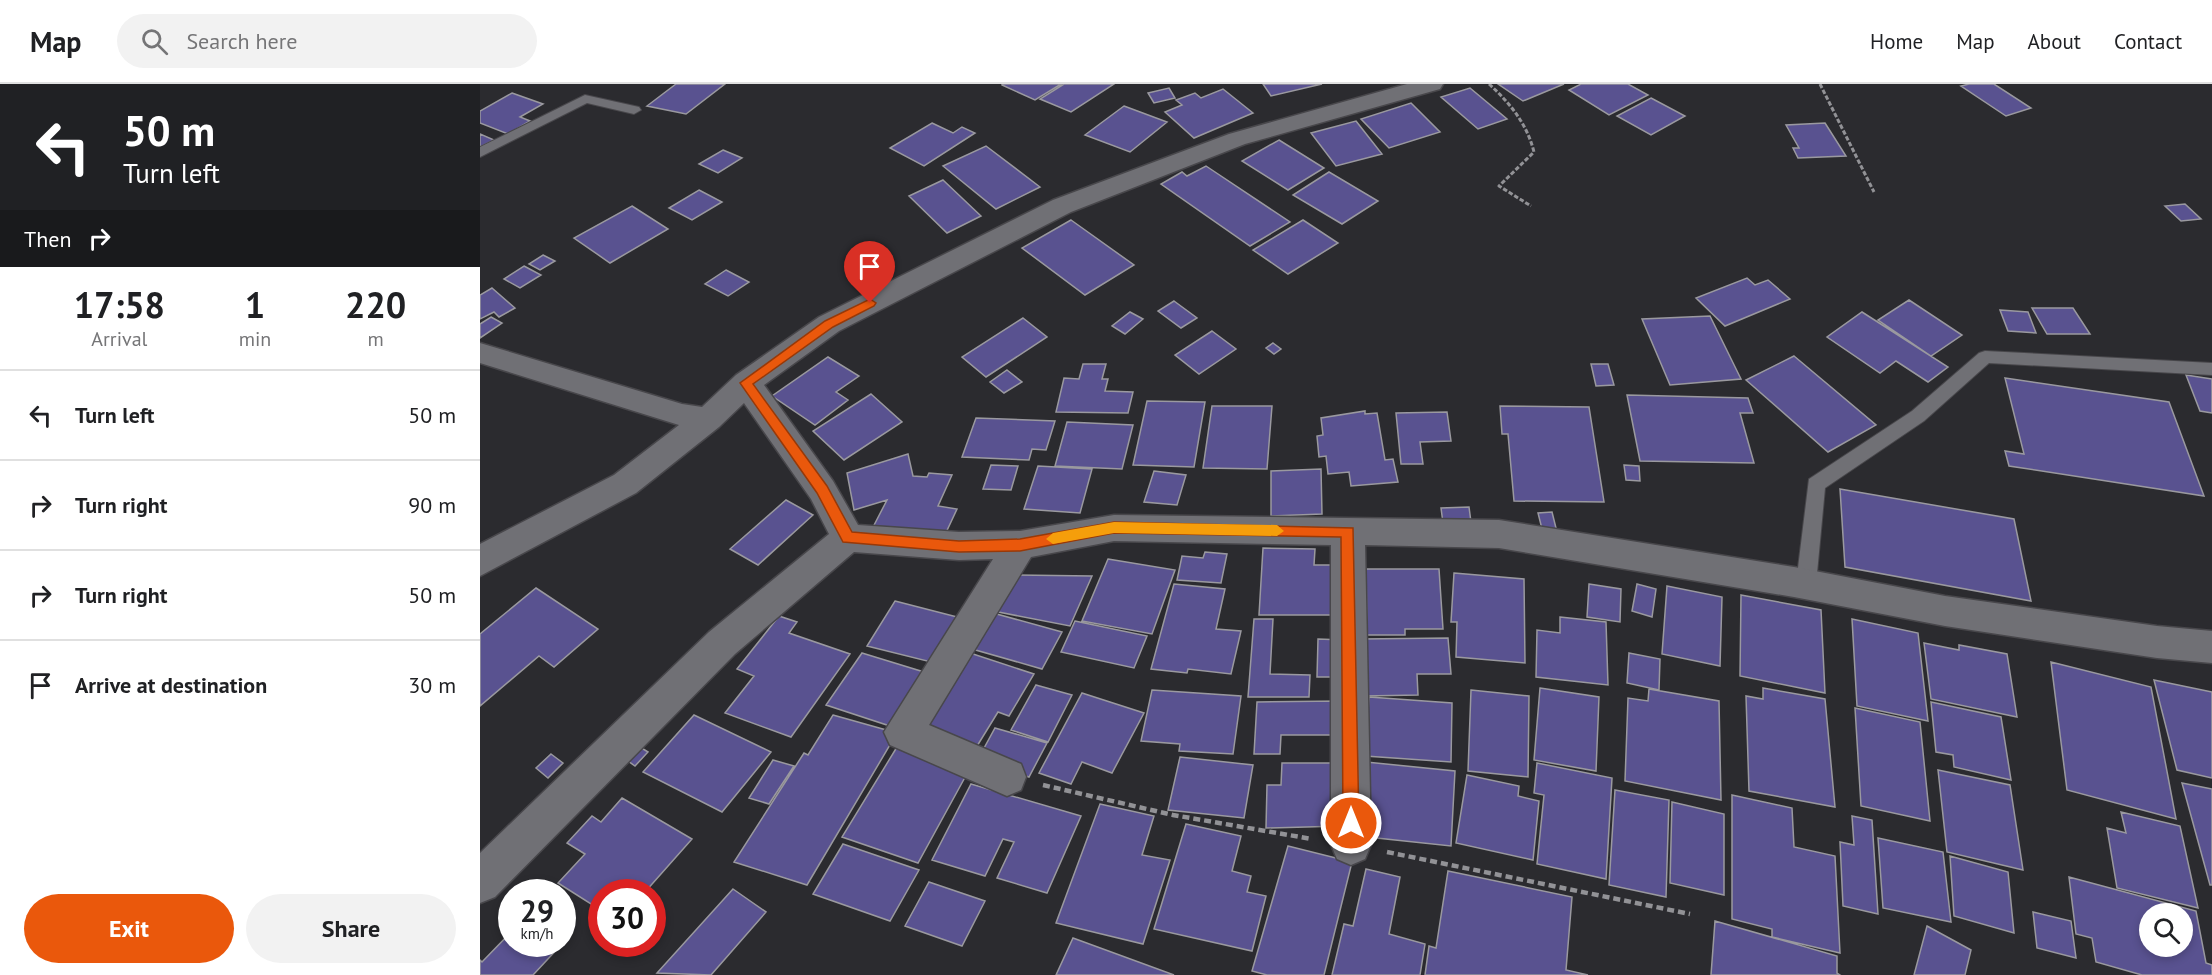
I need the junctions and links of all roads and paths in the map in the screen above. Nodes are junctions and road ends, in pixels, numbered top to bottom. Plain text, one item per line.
1 (1431, 84) edge
2 (1489, 84) edge
3 (1820, 84) edge
4 (634, 110) dead end
5 (480, 153) edge
6 (1874, 192) dead end
7 (1531, 206) dead end
8 (480, 353) edge
9 (2212, 369) edge
10 (746, 383) junction
11 (708, 418) junction
12 (1348, 532) junction
13 (848, 538) junction
14 (1020, 545) junction
15 (480, 562) edge
16 (1806, 585) junction
17 (2212, 647) edge
18 (1007, 777) dead end
19 (1351, 845) dead end
20 (480, 882) edge

1 - 10 street
2 - 7 path
3 - 6 path
4 - 5 lane
8 - 11 street
9 - 16 lane
10 - 11 street
10 - 13 street
11 - 15 street
12 - 14 street
12 - 16 street
12 - 19 street
13 - 14 street
13 - 20 street
14 - 18 street
16 - 17 street

